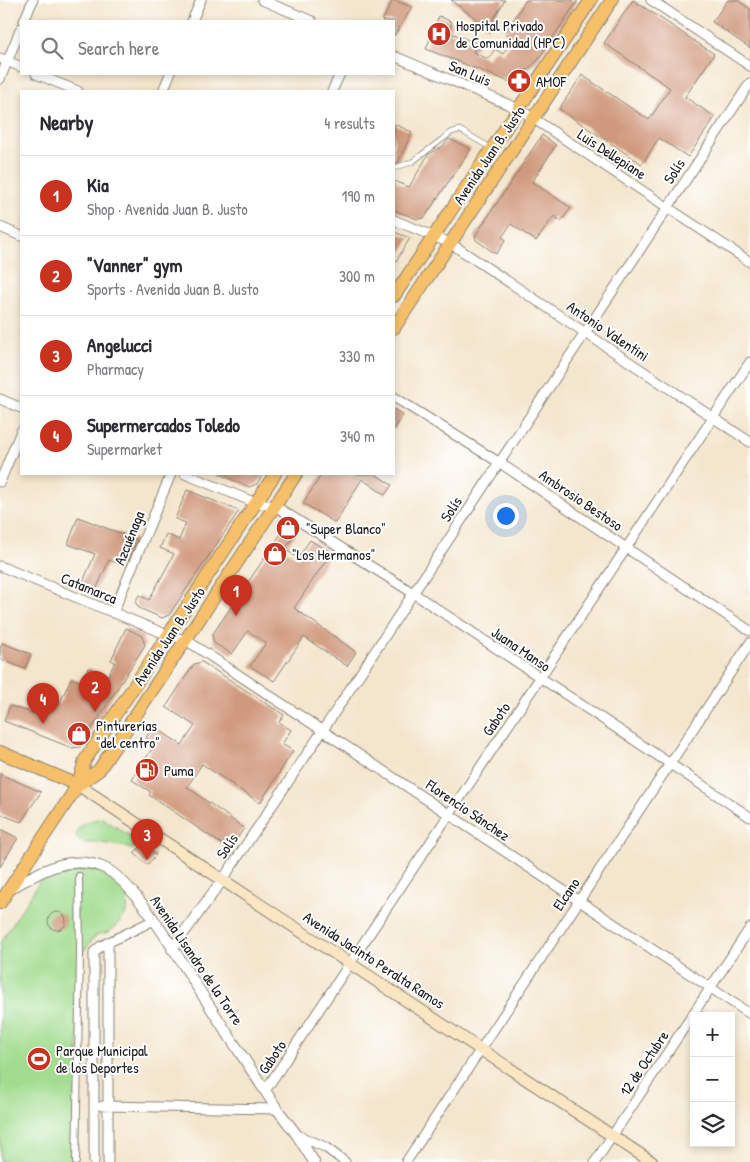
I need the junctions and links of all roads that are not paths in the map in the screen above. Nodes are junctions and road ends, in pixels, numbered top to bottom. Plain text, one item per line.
1 (33, 0) edge
2 (201, 0) edge
3 (262, 0) edge
4 (591, 0) edge
5 (612, 0) edge
6 (651, 0) edge
7 (24, 20) edge
8 (192, 20) edge
9 (310, 20) edge
10 (20, 30) edge
11 (395, 56) edge
12 (4, 60) edge
13 (750, 66) edge
14 (20, 67) edge
15 (38, 75) edge
16 (170, 75) edge
17 (340, 75) edge
18 (0, 79) edge
19 (750, 83) edge
20 (76, 90) edge
21 (163, 90) edge
22 (332, 90) edge
23 (518, 108) junction
24 (533, 118) junction
25 (492, 149) junction
26 (395, 168) edge
27 (668, 208) junction
28 (395, 220) edge
29 (0, 227) edge
30 (20, 236) edge
31 (433, 237) junction
32 (450, 243) junction
33 (750, 262) edge
34 (395, 294) edge
35 (395, 326) edge
36 (585, 333) junction
37 (750, 362) edge
38 (395, 398) edge
39 (0, 399) edge
40 (20, 408) edge
41 (713, 418) junction
42 (20, 434) edge
43 (750, 442) edge
44 (500, 462) junction
45 (171, 475) edge
46 (187, 475) edge
47 (274, 475) edge
48 (295, 475) edge
49 (0, 482) edge
50 (256, 503) junction
51 (275, 506) junction
52 (627, 548) junction
53 (0, 566) edge
54 (413, 594) junction
55 (113, 613) junction
56 (750, 630) edge
57 (168, 635) junction
58 (186, 640) junction
59 (750, 643) edge
60 (540, 678) junction
61 (323, 730) junction
62 (0, 752) edge
63 (669, 764) junction
64 (78, 785) junction
65 (450, 814) junction
66 (750, 817) edge
67 (79, 876) dead end
68 (223, 879) junction
69 (8, 890) junction
70 (579, 900) junction
71 (0, 903) edge
72 (154, 920) junction
73 (750, 928) edge
74 (108, 942) junction
75 (172, 949) junction
76 (351, 963) junction
77 (711, 988) junction
78 (750, 1014) edge
79 (480, 1049) junction
80 (265, 1091) junction
81 (94, 1106) junction
82 (108, 1106) junction
83 (277, 1109) junction
84 (297, 1136) junction
85 (612, 1136) junction
86 (76, 1162) edge
87 (94, 1162) edge
88 (108, 1162) edge
89 (314, 1162) edge
90 (345, 1162) edge
91 (406, 1162) edge
92 (594, 1162) edge
93 (652, 1162) edge

1 - 7 street
2 - 8 street
3 - 9 street
4 - 23 main road, Avenida Juan B. Justo
5 - 24 main road, Avenida Juan B. Justo
6 - 13 street
10 - 12 street
11 - 23 street, San Luis
12 - 14 street
12 - 18 street
15 - 20 street
16 - 21 street
17 - 22 street
19 - 27 street, Solís
23 - 24 street, San Luis
23 - 25 main road, Avenida Juan B. Justo
24 - 27 street, Luis Dellepiane
24 - 32 main road, Avenida Juan B. Justo
25 - 26 lane
25 - 31 main road, Avenida Juan B. Justo
27 - 33 street, Luis Dellepiane
27 - 36 street, Solís
28 - 31 street, Antonio Valentini
29 - 30 street
31 - 32 street, Antonio Valentini
31 - 34 main road, Avenida Juan B. Justo
32 - 35 main road, Avenida Juan B. Justo
32 - 36 street, Antonio Valentini
36 - 41 street, Antonio Valentini
36 - 44 street, Solís
37 - 41 street, Gaboto
38 - 44 street, Ambrosio Bestoso
39 - 40 street
41 - 43 street, Antonio Valentini
41 - 52 street, Gaboto
42 - 49 street
44 - 52 street, Ambrosio Bestoso
44 - 54 street, Solís
45 - 55 street, Azcuénaga
46 - 50 street
47 - 50 main road, Avenida Juan B. Justo
48 - 51 main road, Avenida Juan B. Justo
50 - 51 street
50 - 57 main road, Avenida Juan B. Justo
51 - 54 street, Juana Manso
51 - 58 main road, Avenida Juan B. Justo
52 - 56 street, Ambrosio Bestoso
52 - 60 street, Gaboto
53 - 55 street, Catamarca
54 - 60 street, Juana Manso
54 - 61 street, Solís
55 - 57 street, Catamarca
57 - 58 street, Florencio Sánchez
57 - 64 main road, Avenida Juan B. Justo
58 - 61 street, Florencio Sánchez
58 - 64 main road, Avenida Juan B. Justo
59 - 63 street, Elcano
60 - 63 street, Juana Manso
60 - 65 street, Gaboto
61 - 65 street, Florencio Sánchez
61 - 68 street, Solís
62 - 64 main road
63 - 66 street, Juana Manso
63 - 70 street, Elcano
64 - 68 main road, Avenida Jacinto Peralta Ramos
64 - 69 main road, Avenida Juan B. Justo
65 - 70 street, Florencio Sánchez
65 - 76 street, Gaboto
67 - 86 street
68 - 75 street, Solís
68 - 76 main road, Avenida Jacinto Peralta Ramos
69 - 71 main road, Avenida Juan B. Justo
69 - 72 street, Avenida Lisandro de la Torre
70 - 77 street, Florencio Sánchez
70 - 79 street, Elcano
72 - 74 street
72 - 75 street, Avenida Lisandro de la Torre
73 - 77 street, 12 de Octubre
74 - 81 street
74 - 82 street
75 - 80 street, Avenida Lisandro de la Torre
76 - 79 main road, Avenida Jacinto Peralta Ramos
76 - 80 street, Gaboto
77 - 78 street, Florencio Sánchez
77 - 85 street, 12 de Octubre
79 - 85 main road, Avenida Jacinto Peralta Ramos
79 - 91 street, Elcano
80 - 83 street, Avenida Lisandro de la Torre
81 - 82 street
81 - 87 street
82 - 83 street
82 - 88 street
83 - 84 street, Avenida Lisandro de la Torre
84 - 89 street, Avenida Lisandro de la Torre
84 - 90 street
85 - 92 street, 12 de Octubre
85 - 93 main road, Avenida Jacinto Peralta Ramos

